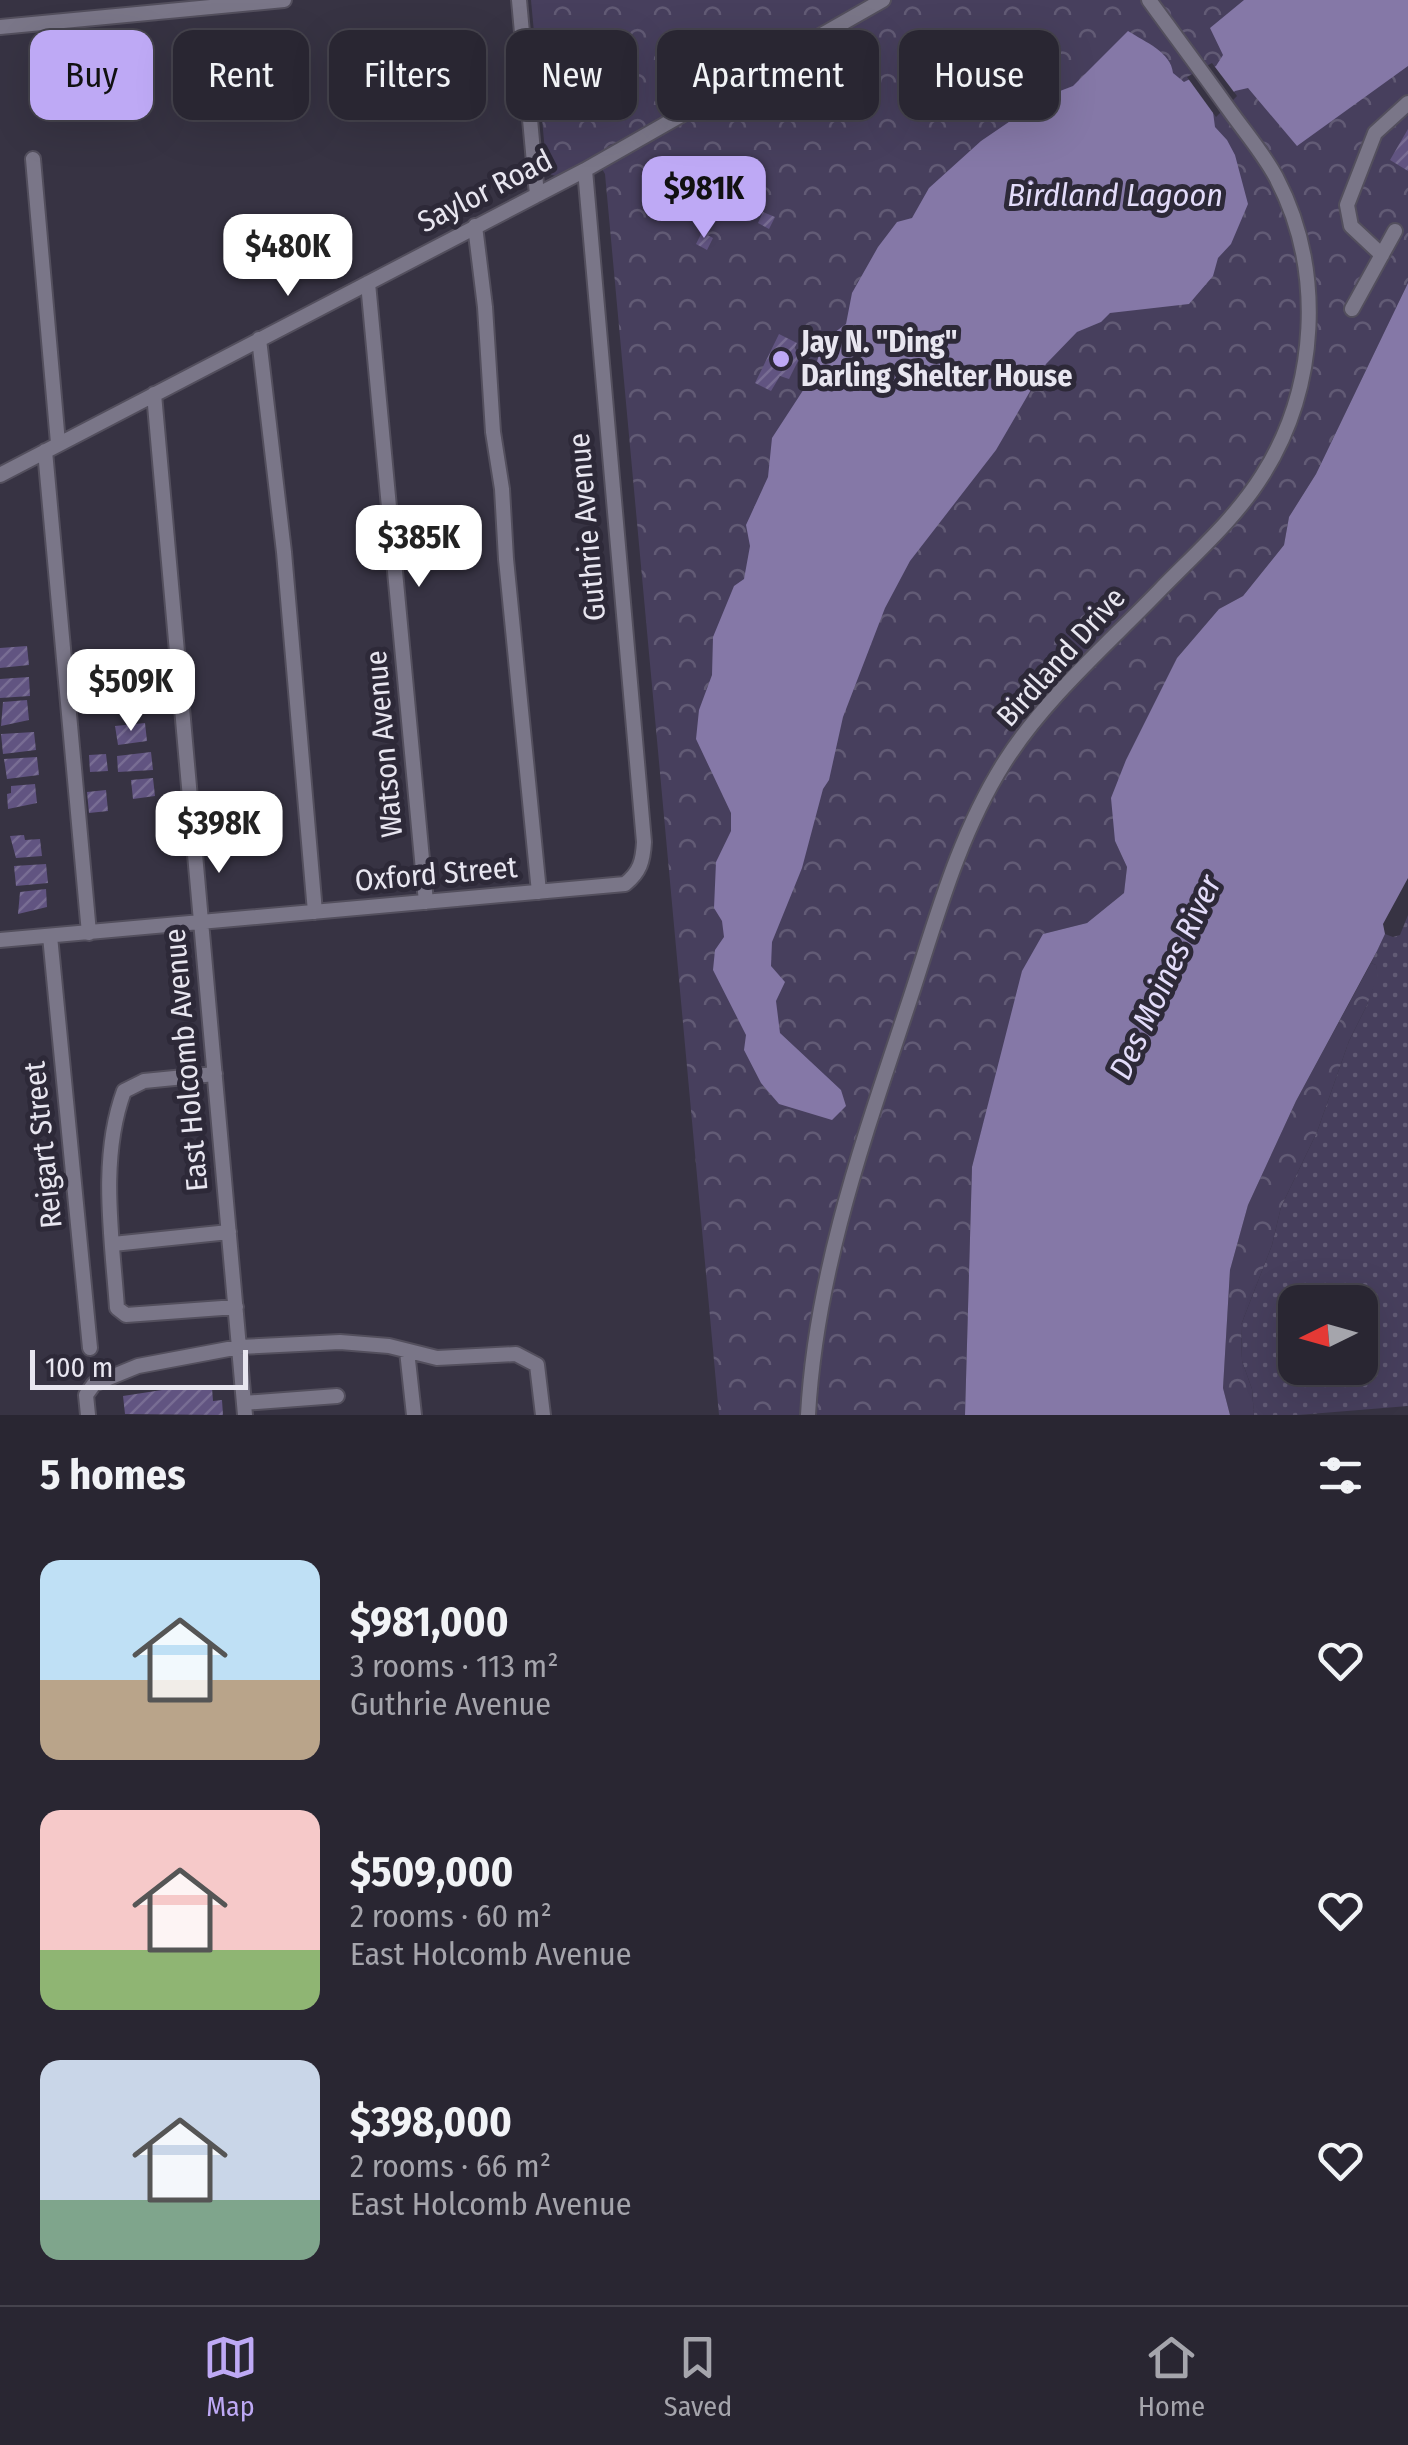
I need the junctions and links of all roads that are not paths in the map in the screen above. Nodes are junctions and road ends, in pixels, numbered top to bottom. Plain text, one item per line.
1 (284, 0) edge
2 (519, 0) edge
3 (883, 0) edge
4 (1149, 0) edge
5 (0, 27) edge
6 (1408, 103) edge
7 (33, 159) dead end
8 (585, 170) junction
9 (537, 195) junction
10 (475, 226) junction
11 (1394, 232) dead end
12 (1382, 254) junction
13 (368, 283) junction
14 (1352, 310) dead end
15 (260, 339) junction
16 (154, 394) junction
17 (52, 447) junction
18 (0, 475) edge
19 (635, 876) joint
20 (539, 892) junction
21 (426, 902) junction
22 (315, 912) junction
23 (201, 922) junction
24 (89, 933) junction
25 (50, 936) junction
26 (0, 940) edge
27 (214, 1074) junction
28 (229, 1232) junction
29 (113, 1244) junction
30 (236, 1307) junction
31 (90, 1348) dead end
32 (407, 1351) junction
33 (240, 1354) junction
34 (337, 1396) dead end
35 (245, 1409) edge
36 (88, 1415) edge
37 (414, 1415) edge
38 (543, 1415) edge
39 (808, 1415) edge

1 - 5 street
2 - 9 street
3 - 8 street, Saylor Road
4 - 39 street, Birdland Drive
6 - 12 street
7 - 17 street
8 - 9 street, Saylor Road
8 - 19 street, Guthrie Avenue
9 - 10 street, Saylor Road
10 - 13 street, Saylor Road
10 - 20 street
11 - 12 street
12 - 14 street
13 - 15 street, Saylor Road
13 - 21 street, Watson Avenue
15 - 16 street, Saylor Road
15 - 22 street
16 - 17 street, Saylor Road
16 - 23 street, East Holcomb Avenue
17 - 18 street, Saylor Road
17 - 24 street
19 - 20 street, Oxford Street
20 - 21 street, Oxford Street
21 - 22 street, Oxford Street
22 - 23 street, Oxford Street
23 - 24 street, Oxford Street
23 - 27 street, East Holcomb Avenue
24 - 25 street, Oxford Street
25 - 26 street, Oxford Street
25 - 31 street, Reigart Street
27 - 28 street, East Holcomb Avenue
27 - 29 street
28 - 29 street
28 - 30 street, East Holcomb Avenue
29 - 30 street
30 - 33 street, East Holcomb Avenue
32 - 33 street
32 - 37 street
32 - 38 street
33 - 35 street, East Holcomb Avenue
33 - 36 street
34 - 35 street

